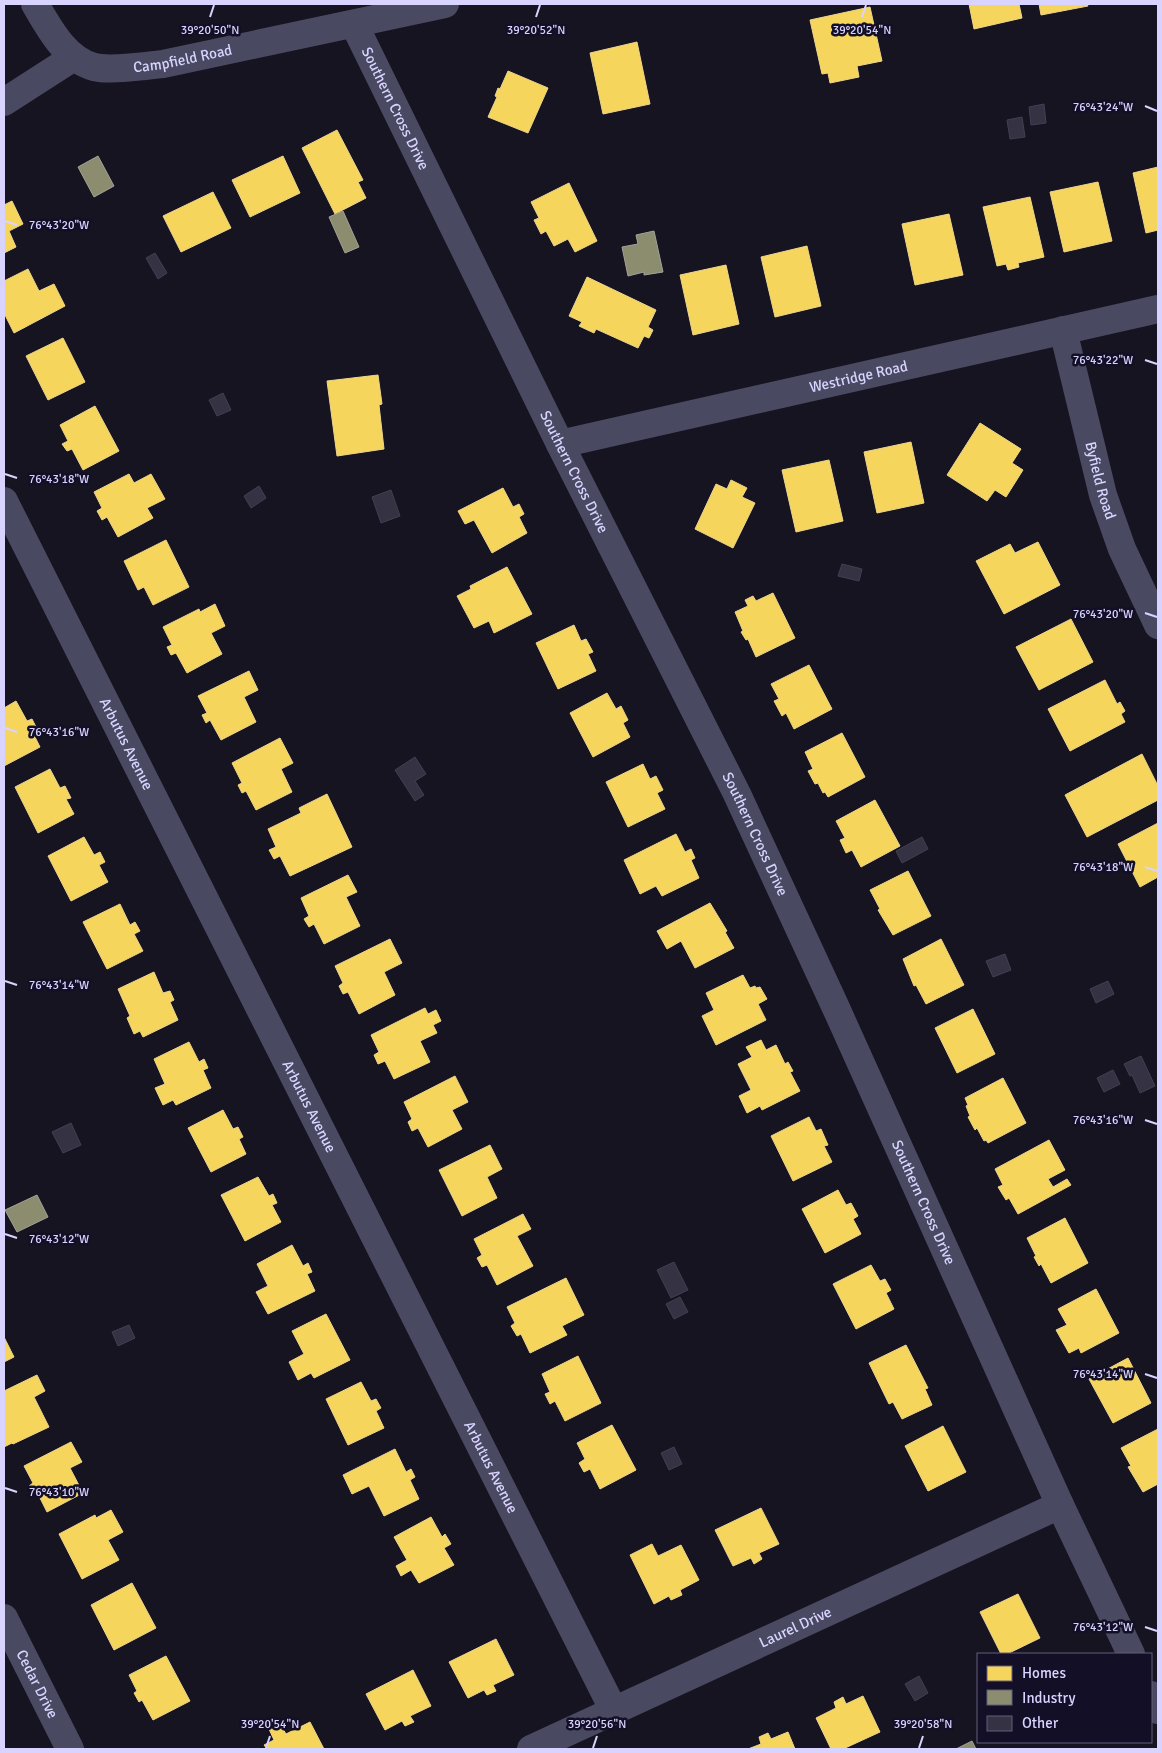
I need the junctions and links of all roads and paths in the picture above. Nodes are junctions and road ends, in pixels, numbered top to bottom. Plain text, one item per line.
1 (35, 4) edge
2 (444, 4) edge
3 (354, 24) junction
4 (74, 56) junction
5 (4, 102) edge
6 (1158, 309) edge
7 (1063, 330) junction
8 (560, 444) junction
9 (4, 501) edge
10 (1158, 625) edge
11 (1060, 1505) junction
12 (4, 1618) edge
13 (1131, 1653) edge
14 (1152, 1697) edge
15 (1158, 1710) edge
16 (614, 1711) junction
17 (70, 1749) edge
18 (531, 1749) edge

1 - 4 street, Campfield Road
2 - 3 street, Campfield Road
3 - 4 street, Campfield Road
3 - 8 street, Southern Cross Drive
4 - 5 street
6 - 7 street, Westridge Road
7 - 8 street, Westridge Road
7 - 10 street, Byfield Road
8 - 11 street, Southern Cross Drive
9 - 16 street, Arbutus Avenue
11 - 13 street, Southern Cross Drive
11 - 16 street, Laurel Drive
12 - 17 street, Cedar Drive
14 - 15 street
16 - 18 street, Laurel Drive

